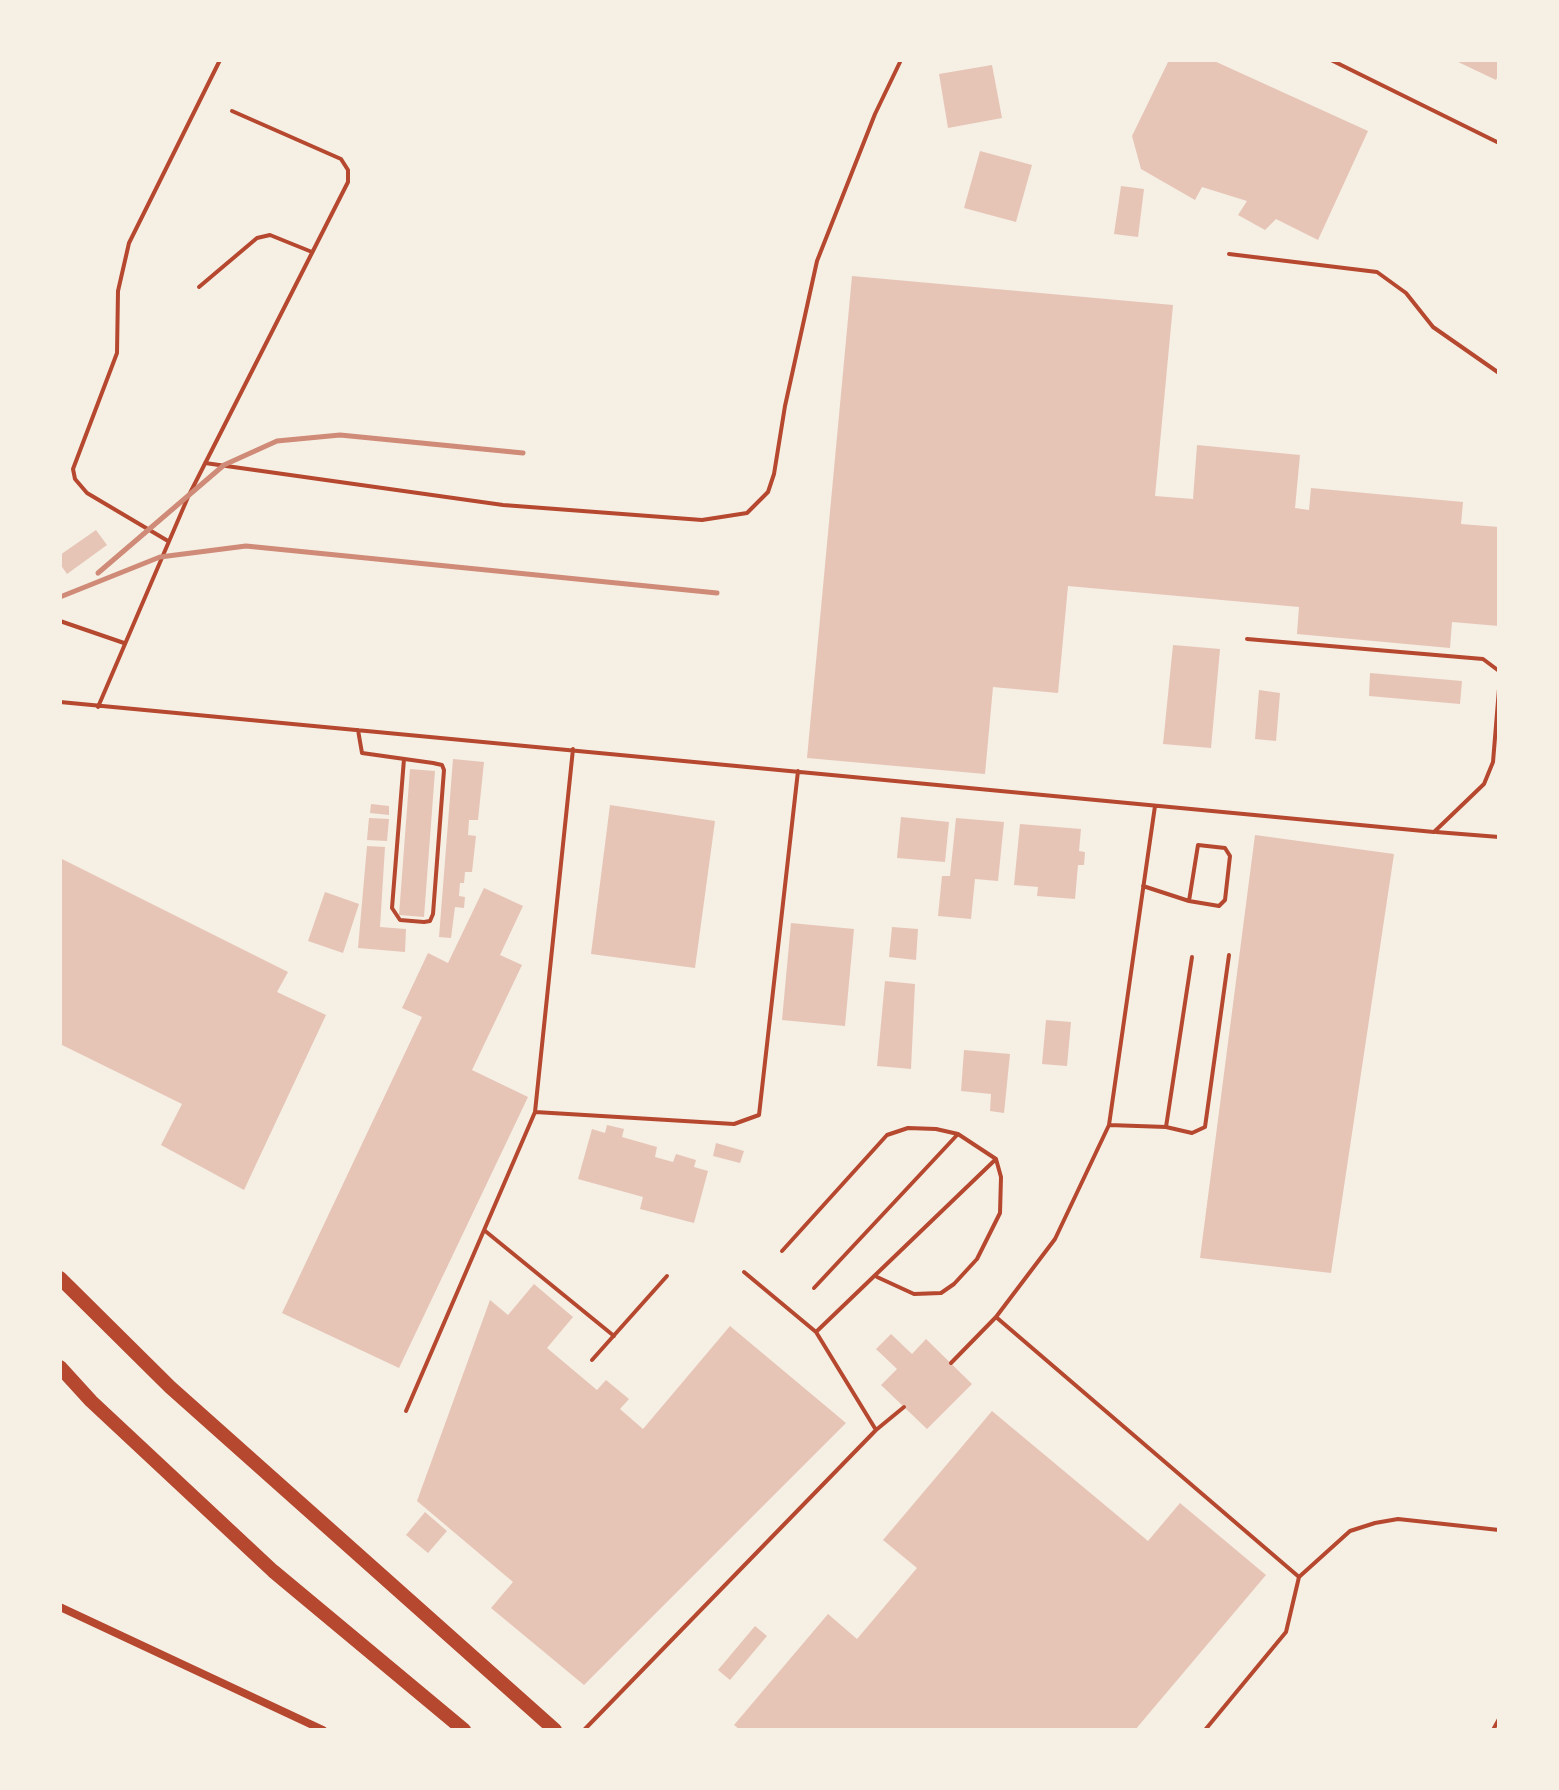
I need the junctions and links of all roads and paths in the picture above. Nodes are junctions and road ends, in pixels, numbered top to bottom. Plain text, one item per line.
1 (220, 60) edge
2 (901, 60) edge
3 (1331, 60) edge
4 (232, 111) dead end
5 (1499, 143) edge
6 (312, 252) junction
7 (1229, 254) dead end
8 (199, 287) dead end
9 (1499, 373) edge
10 (205, 463) junction
11 (168, 541) junction
12 (60, 621) edge
13 (1247, 639) dead end
14 (124, 643) junction
15 (1499, 671) edge
16 (1499, 689) edge
17 (60, 702) edge
18 (98, 707) junction
19 (358, 730) junction
20 (573, 749) junction
21 (404, 759) junction
22 (1496, 762) edge
23 (798, 771) junction
24 (1155, 806) junction
25 (1434, 832) junction
26 (1499, 837) edge
27 (1143, 886) junction
28 (1189, 901) junction
29 (1229, 955) dead end
30 (1192, 957) dead end
31 (535, 1112) junction
32 (1109, 1125) junction
33 (1166, 1127) junction
34 (958, 1134) junction
35 (996, 1159) junction
36 (484, 1230) junction
37 (782, 1251) dead end
38 (744, 1272) dead end
39 (667, 1276) dead end
40 (877, 1277) junction
41 (60, 1278) edge
42 (814, 1288) dead end
43 (996, 1317) junction
44 (816, 1332) junction
45 (614, 1336) junction
46 (592, 1360) dead end
47 (951, 1363) dead end
48 (60, 1367) edge
49 (904, 1407) dead end
50 (406, 1411) dead end
51 (876, 1430) junction
52 (1499, 1530) edge
53 (1299, 1577) junction
54 (60, 1607) edge
55 (1499, 1719) edge
56 (323, 1730) edge
57 (464, 1730) edge
58 (555, 1730) edge
59 (584, 1730) edge
60 (1205, 1730) edge
61 (1493, 1730) edge

1 - 11 lane
2 - 10 lane
3 - 5 lane
4 - 6 lane
6 - 8 lane
6 - 10 lane
7 - 9 lane
10 - 11 lane
11 - 14 lane
12 - 14 lane
13 - 15 lane
14 - 18 lane
16 - 22 lane
17 - 18 lane
18 - 19 lane
19 - 20 lane
19 - 21 lane
20 - 23 lane
20 - 31 lane
21 - 21 lane
22 - 25 lane
23 - 24 lane
23 - 31 lane
24 - 25 lane
24 - 27 lane
25 - 26 lane
27 - 28 lane
27 - 32 lane
28 - 28 lane
29 - 33 lane
30 - 33 lane
31 - 36 lane
32 - 33 lane
32 - 43 lane
34 - 35 lane
34 - 37 lane
34 - 42 lane
35 - 40 lane
35 - 40 lane
36 - 45 lane
36 - 50 lane
38 - 44 lane
39 - 45 lane
40 - 44 lane
41 - 58 highway
43 - 47 lane
43 - 53 lane
44 - 51 lane
45 - 46 lane
48 - 57 highway
49 - 51 lane
51 - 59 lane
52 - 53 lane
53 - 60 lane
54 - 56 street
55 - 61 lane

